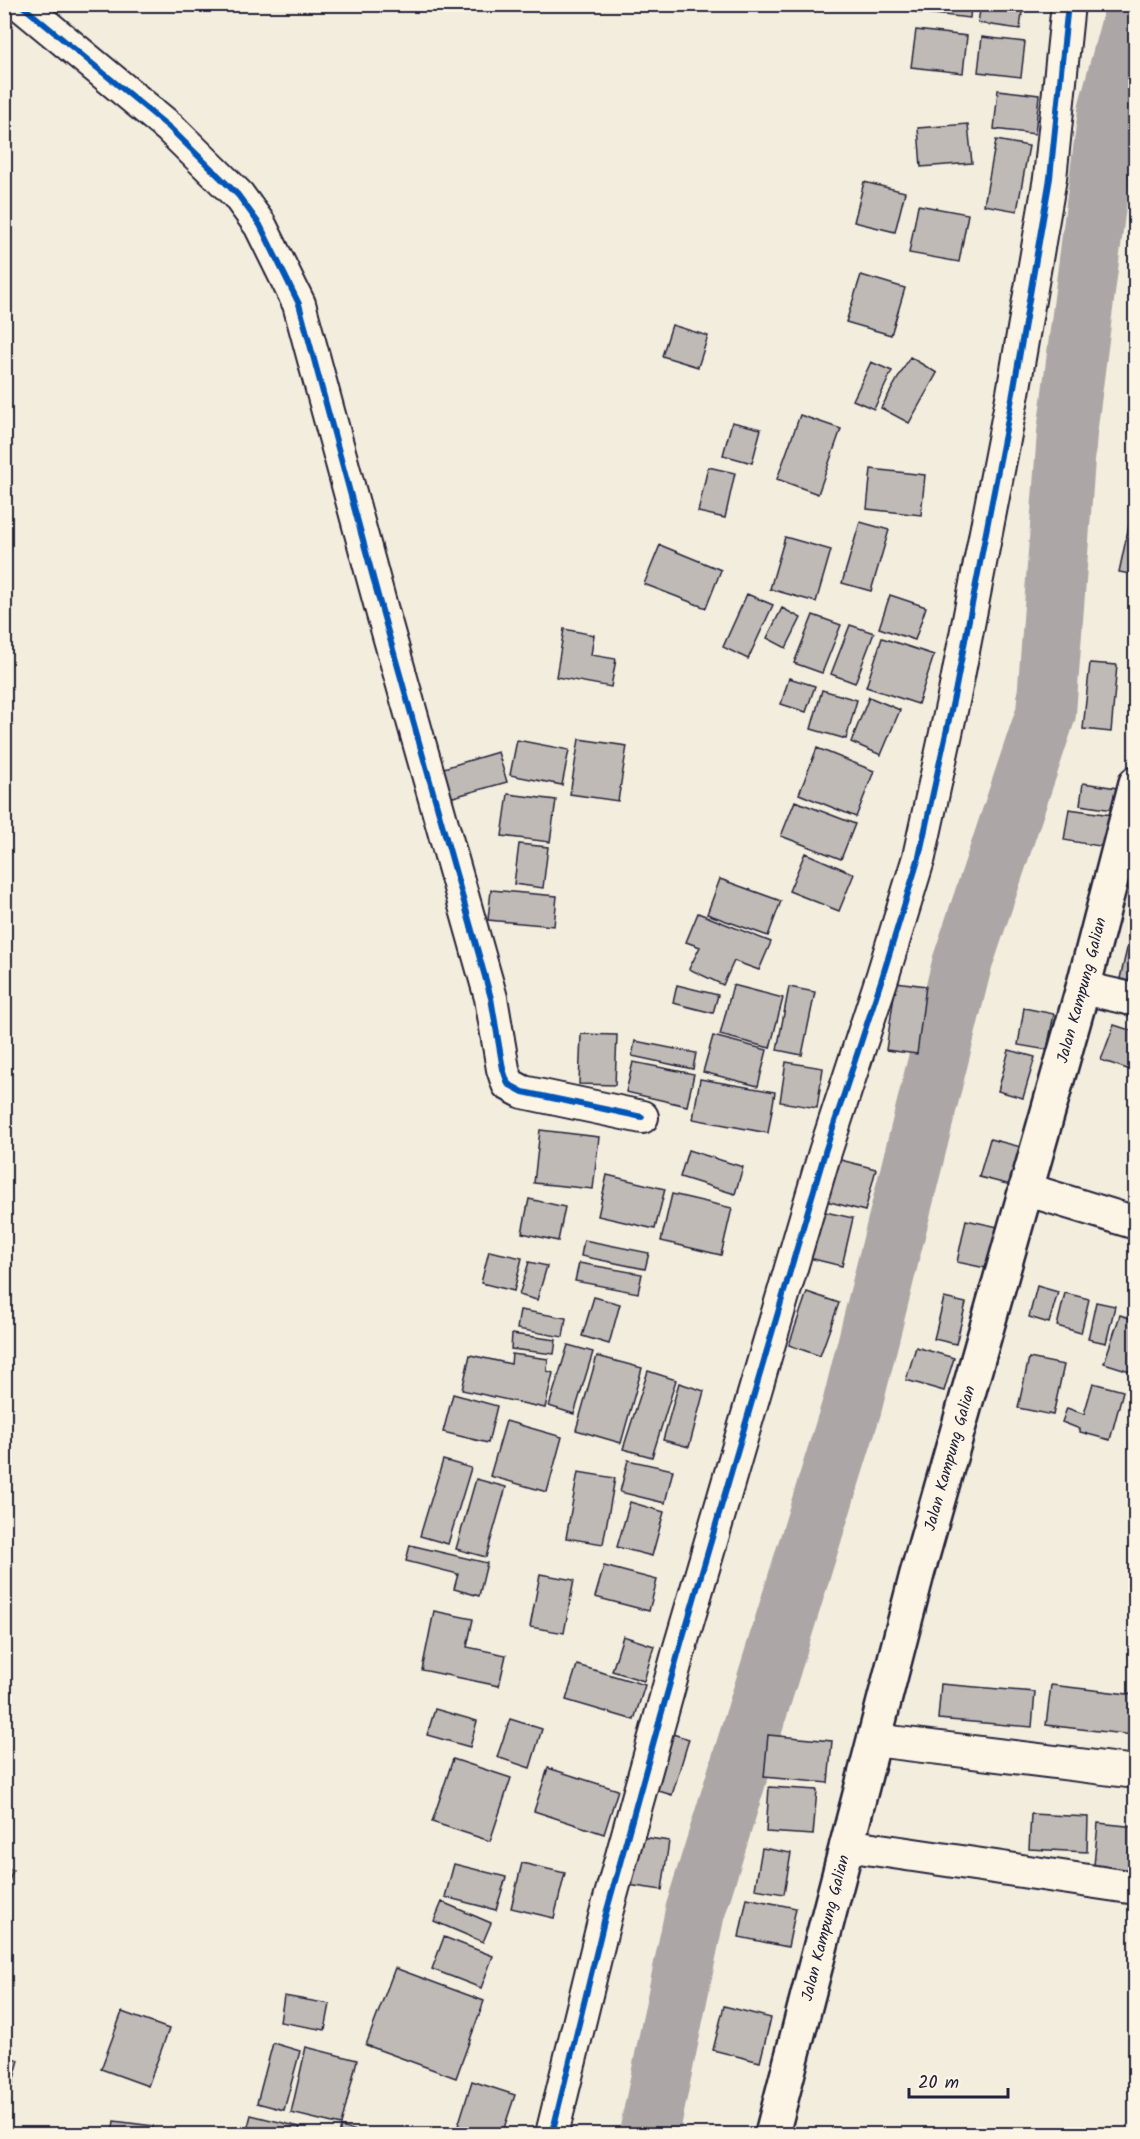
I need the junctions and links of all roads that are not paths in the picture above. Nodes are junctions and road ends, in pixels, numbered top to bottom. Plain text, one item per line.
1 (20, 4) edge
2 (1068, 4) edge
3 (1134, 797) edge
4 (1083, 988) junction
5 (1136, 1000) edge
6 (642, 1117) dead end
7 (1025, 1189) junction
8 (1136, 1222) edge
9 (874, 1740) junction
10 (1136, 1772) edge
11 (846, 1845) junction
12 (1136, 1888) edge
13 (552, 2134) edge
14 (772, 2134) edge

1 - 6 street
2 - 13 street
3 - 4 main road, Jalan Kampung Galian
4 - 5 street
4 - 7 main road, Jalan Kampung Galian
7 - 8 street
7 - 9 main road, Jalan Kampung Galian
9 - 10 street
9 - 11 main road, Jalan Kampung Galian
11 - 12 street
11 - 14 main road, Jalan Kampung Galian

